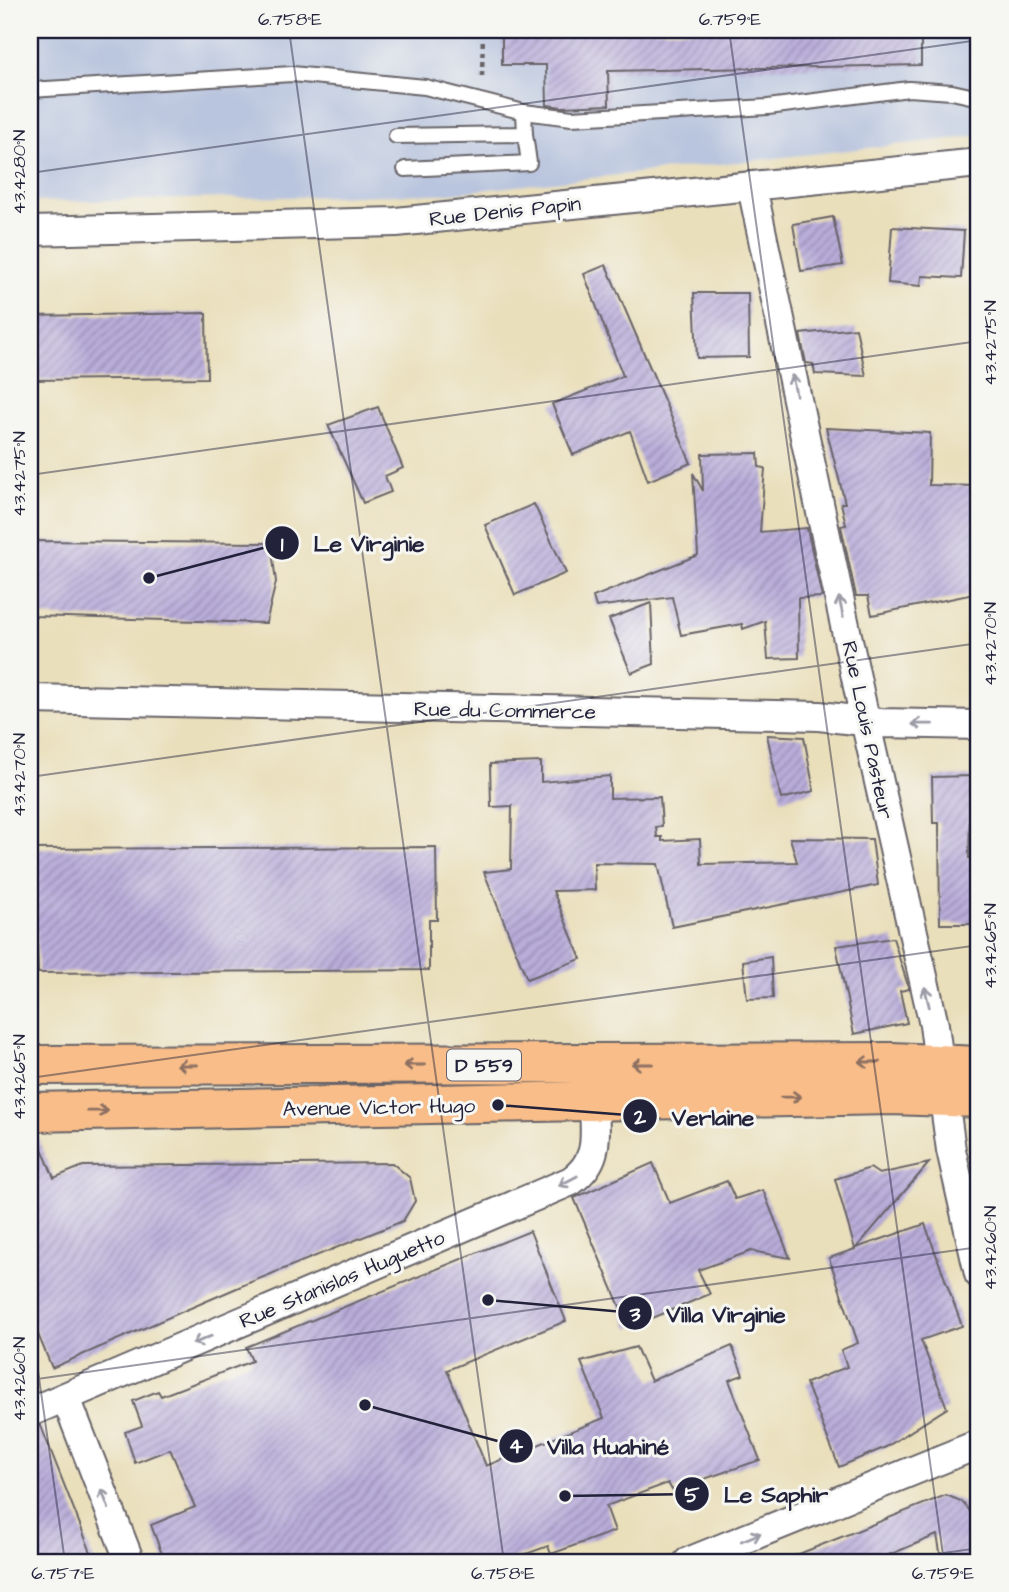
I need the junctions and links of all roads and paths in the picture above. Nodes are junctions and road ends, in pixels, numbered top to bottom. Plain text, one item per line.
1 (483, 30) edge
2 (30, 90) edge
3 (979, 98) edge
4 (481, 101) junction
5 (524, 112) junction
6 (525, 134) junction
7 (396, 136) dead end
8 (979, 163) edge
9 (405, 169) dead end
10 (752, 187) junction
11 (30, 231) edge
12 (30, 699) edge
13 (865, 720) junction
14 (979, 725) edge
15 (30, 1065) edge
16 (979, 1066) edge
17 (953, 1087) edge
18 (594, 1100) junction
19 (30, 1112) edge
20 (979, 1274) edge
21 (66, 1398) junction
22 (30, 1412) edge
23 (979, 1444) edge
24 (130, 1562) edge
25 (688, 1562) edge

1 - 4 path
2 - 4 lane
3 - 5 lane
4 - 5 lane
5 - 6 lane
6 - 7 lane
6 - 9 lane
8 - 10 street, Rue Denis Papin
10 - 11 street, Rue Denis Papin
13 -> 10 street, Rue Louis Pasteur
12 - 13 street, Rue du Commerce
14 -> 13 street, Rue du Commerce
17 -> 13 street, Rue Louis Pasteur
17 -> 15 main road, Avenue Victor Hugo / D 559
16 - 17 main road, Avenue Victor Hugo / D 559
18 -> 17 main road, Avenue Victor Hugo / D 559
17 - 20 street, Rue Louis Pasteur
19 -> 18 main road, Avenue Victor Hugo / D 559
18 -> 21 street, Rue Stanislas Huguetto
21 - 22 street, Rue Stanislas Huguetto
24 -> 21 street
25 -> 23 street

